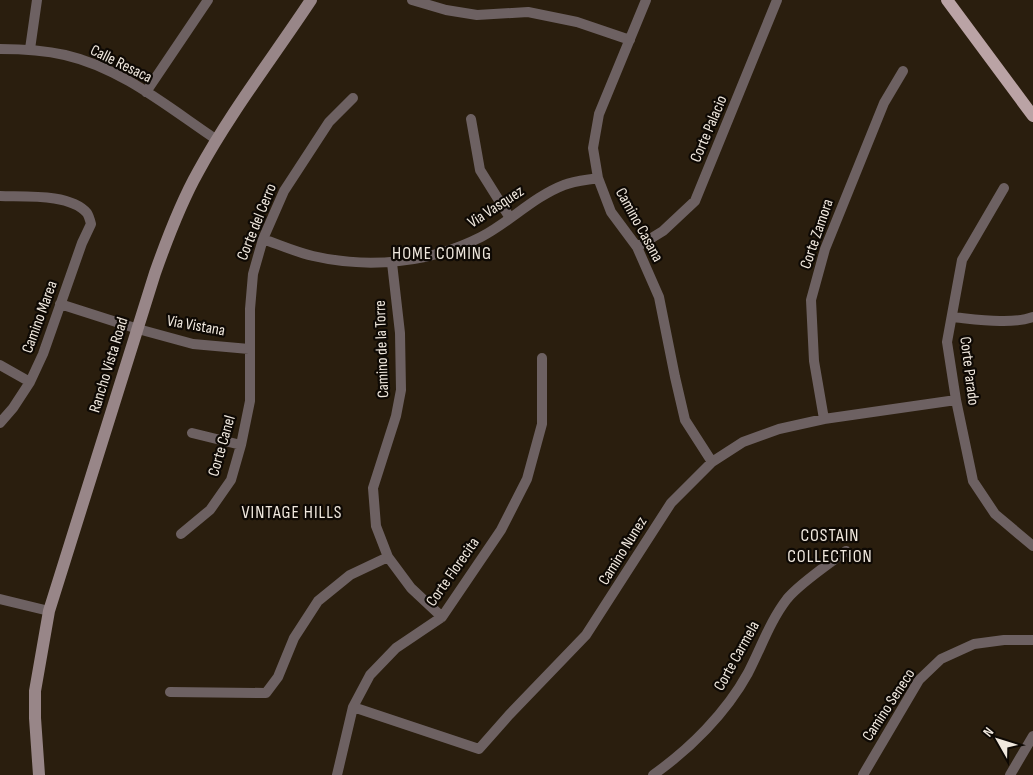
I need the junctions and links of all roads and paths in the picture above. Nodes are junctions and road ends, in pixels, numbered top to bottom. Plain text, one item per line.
1 (37, 0) edge
2 (208, 0) edge
3 (312, 0) edge
4 (412, 0) edge
5 (646, 0) edge
6 (777, 0) edge
7 (947, 0) edge
8 (630, 40) junction
9 (0, 49) edge
10 (30, 50) junction
11 (903, 71) dead end
12 (146, 92) junction
13 (353, 98) dead end
14 (1033, 116) edge
15 (472, 119) dead end
16 (217, 140) junction
17 (598, 178) junction
18 (1004, 188) dead end
19 (0, 196) edge
20 (510, 218) junction
21 (263, 239) junction
22 (637, 247) junction
23 (392, 263) junction
24 (60, 304) junction
25 (952, 317) junction
26 (1033, 317) edge
27 (138, 329) junction
28 (249, 349) junction
29 (542, 358) dead end
30 (0, 366) edge
31 (30, 382) junction
32 (956, 400) junction
33 (824, 419) junction
34 (0, 423) edge
35 (192, 434) dead end
36 (240, 445) junction
37 (712, 462) junction
38 (181, 534) dead end
39 (1033, 546) edge
40 (846, 551) dead end
41 (388, 557) junction
42 (0, 599) edge
43 (49, 611) junction
44 (442, 617) junction
45 (1033, 640) edge
46 (170, 692) dead end
47 (353, 707) junction
48 (1033, 736) edge
49 (655, 774) edge
50 (39, 775) edge
51 (337, 775) edge
52 (863, 775) edge
53 (1010, 775) edge

1 - 10 street
2 - 12 street
3 - 16 main road, Rancho Vista Road
4 - 8 street
5 - 8 street, Camino Casana
6 - 22 street, Corte Palacio
7 - 14 main road
8 - 17 street, Camino Casana
9 - 10 street, Calle Resaca
10 - 12 street, Calle Resaca
11 - 33 street, Corte Zamora
12 - 16 street, Calle Resaca
13 - 21 street, Corte del Cerro
15 - 20 street
16 - 27 main road, Rancho Vista Road
17 - 20 street, Via Vasquez
17 - 22 street, Camino Casana
18 - 25 street, Corte Parado
19 - 24 street, Camino Marea
20 - 23 street, Via Vasquez
21 - 23 street, Via Vasquez
21 - 28 street, Corte del Cerro
22 - 37 street, Camino Casana
23 - 41 street, Camino de la Torre
24 - 27 street, Via Vistana
24 - 31 street, Camino Marea
25 - 26 street
25 - 32 street, Corte Parado
27 - 28 street, Via Vistana
27 - 43 main road, Rancho Vista Road
28 - 36 street, Corte Canel
29 - 44 street, Corte Florecita
30 - 31 street
31 - 34 street, Camino Marea
32 - 33 street, Camino Nunez
32 - 39 street, Corte Parado
33 - 37 street, Camino Nunez
35 - 36 street
36 - 38 street, Corte Canel
37 - 47 street, Camino Nunez
40 - 49 street, Corte Carmela
41 - 44 street, Camino de la Torre
41 - 46 street
42 - 43 street
43 - 50 main road, Rancho Vista Road
44 - 47 street, Corte Florecita
45 - 52 street, Camino Seneco
47 - 51 street, Corte Florecita
48 - 53 street

